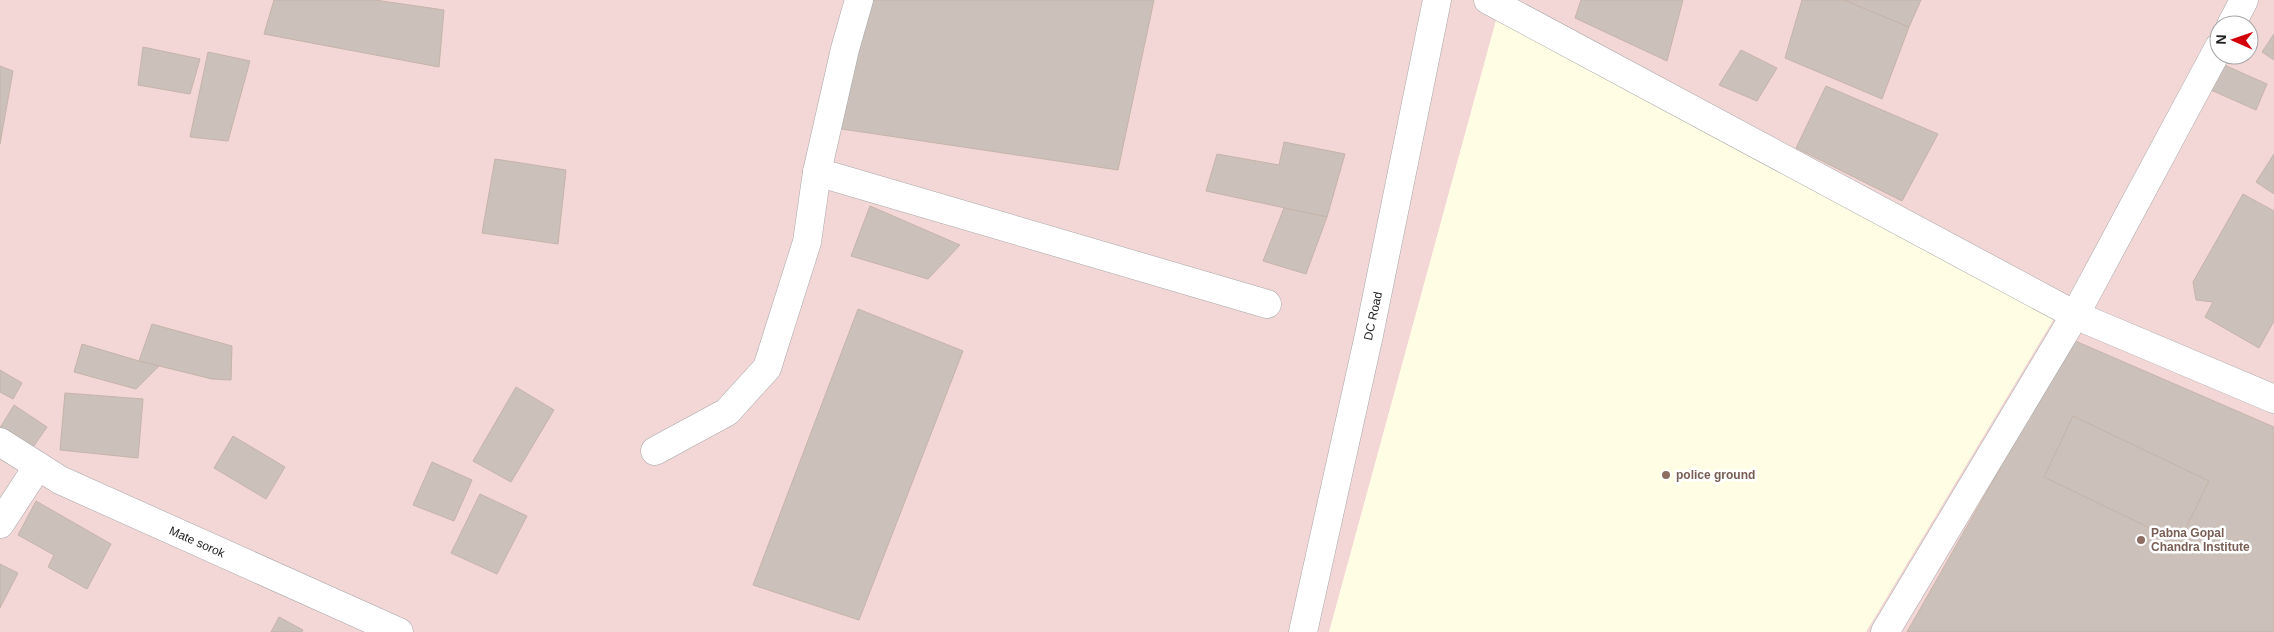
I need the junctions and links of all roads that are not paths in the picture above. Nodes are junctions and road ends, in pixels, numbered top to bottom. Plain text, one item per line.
1 (859, 0) edge
2 (1438, 0) edge
3 (1488, 0) edge
4 (2244, 0) edge
5 (2236, 15) edge
6 (2209, 65) edge
7 (818, 172) junction
8 (1267, 304) dead end
9 (2075, 315) junction
10 (2274, 399) edge
11 (0, 442) edge
12 (656, 451) dead end
13 (38, 466) junction
14 (0, 524) edge
15 (399, 632) edge
16 (1303, 632) edge
17 (1885, 632) edge

1 - 7 street
2 - 16 street, DC Road
3 - 9 street
4 - 5 street
6 - 9 street
7 - 8 street
7 - 12 street
9 - 10 street
9 - 17 street
11 - 13 street, Mate sorok
13 - 14 street
13 - 15 street, Mate sorok

